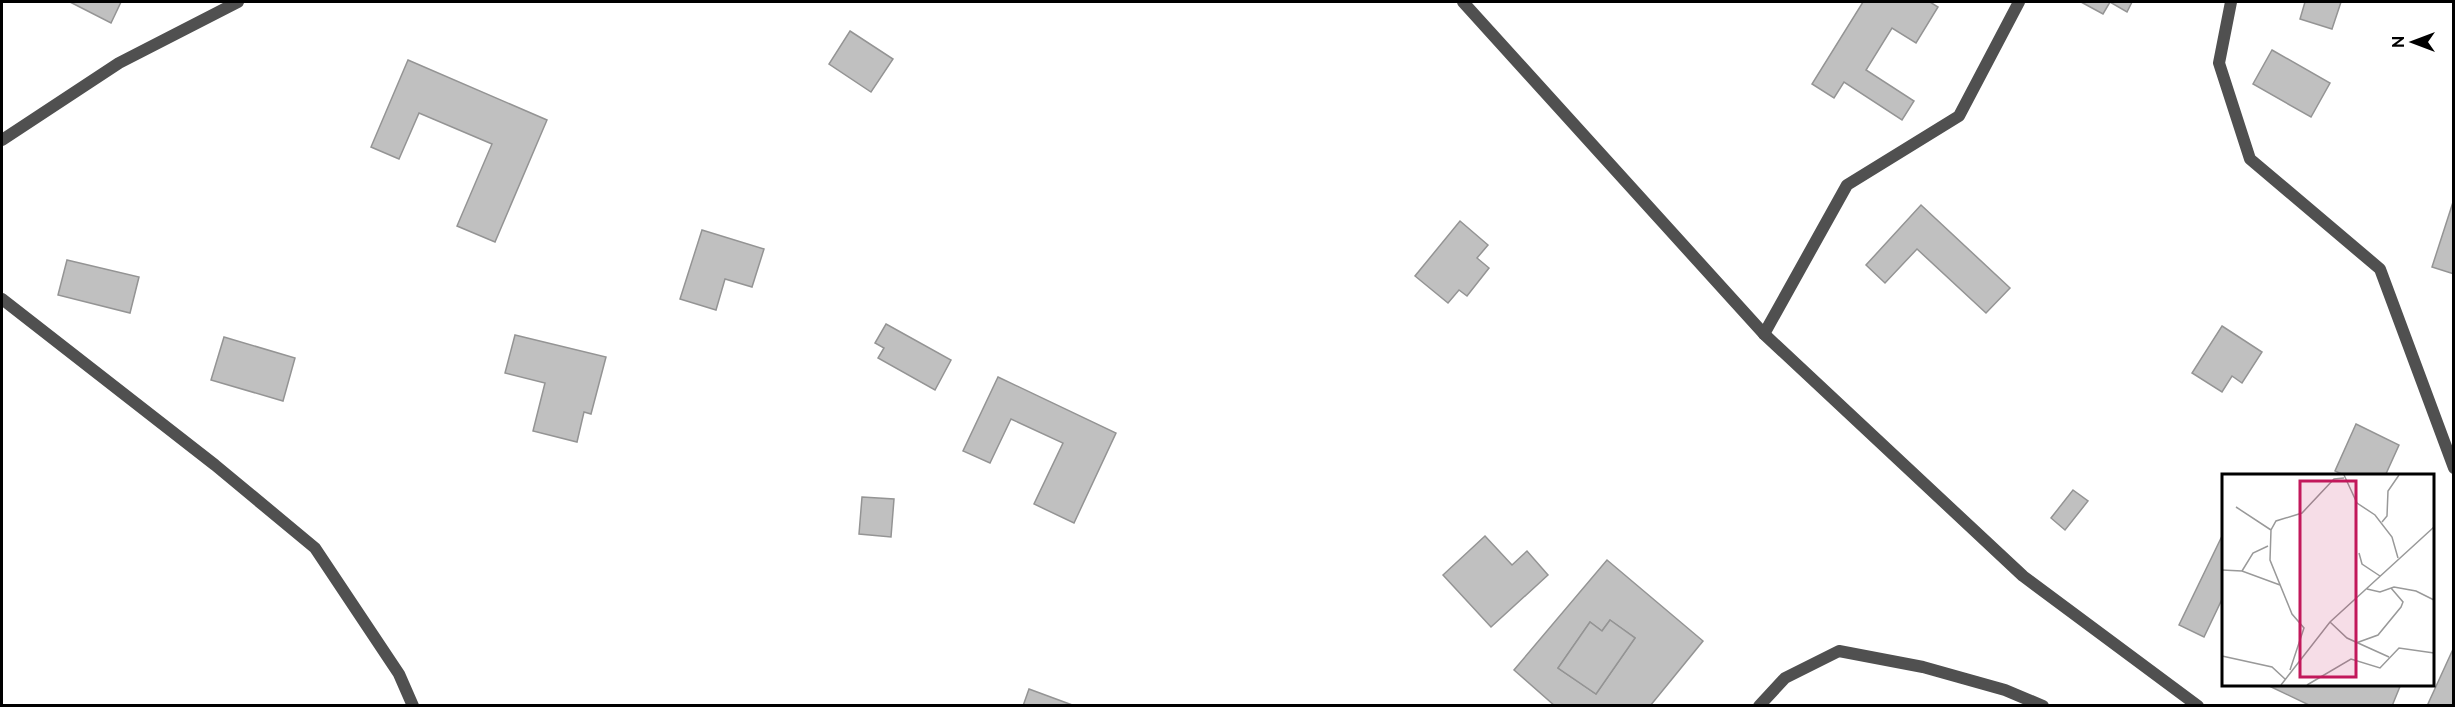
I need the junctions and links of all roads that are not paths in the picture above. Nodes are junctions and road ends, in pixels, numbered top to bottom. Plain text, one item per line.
1 (238, 2) edge
2 (1463, 2) edge
3 (2019, 2) edge
4 (2230, 2) edge
5 (2, 140) edge
6 (2, 299) edge
7 (1764, 334) junction
8 (2454, 468) edge
9 (413, 705) edge
10 (1759, 705) edge
11 (2043, 705) edge
12 (2198, 705) edge

1 - 5 street
2 - 7 street
3 - 7 street
4 - 8 street
6 - 9 street
7 - 12 street
10 - 11 street

